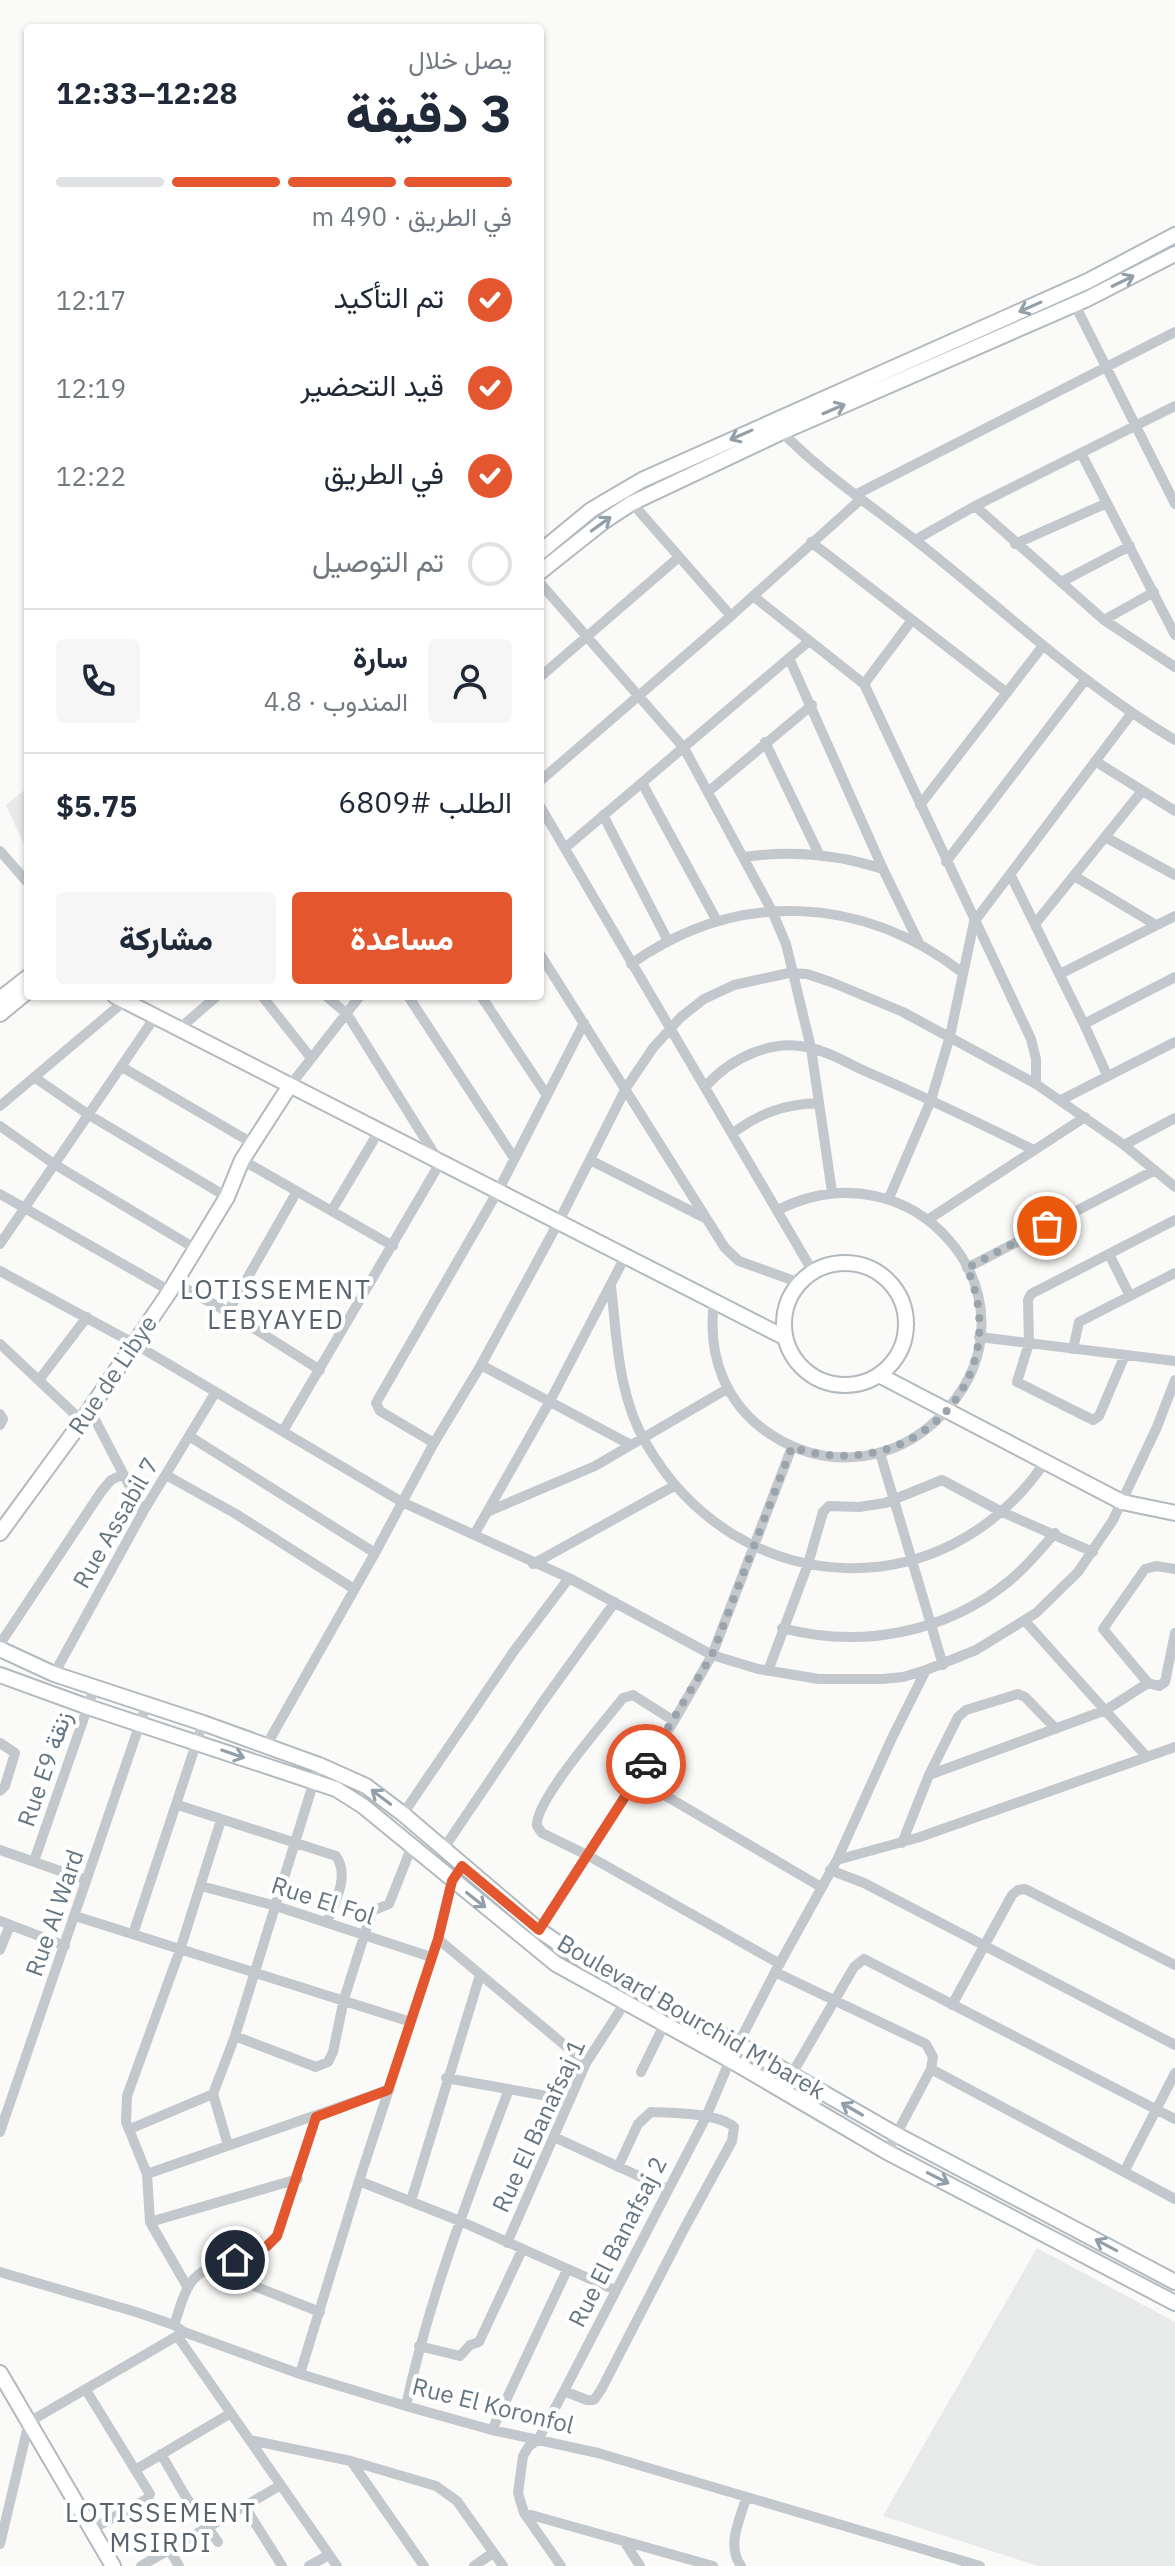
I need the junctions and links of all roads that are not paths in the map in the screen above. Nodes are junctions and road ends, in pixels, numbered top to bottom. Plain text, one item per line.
1 (1175, 235) edge
2 (1175, 254) edge
3 (1075, 305) junction
4 (1175, 332) edge
5 (1107, 367) junction
6 (1175, 406) edge
7 (777, 426) junction
8 (1135, 426) junction
9 (1081, 453) junction
10 (858, 498) junction
11 (632, 503) junction
12 (1107, 503) junction
13 (1175, 504) edge
14 (975, 506) junction
15 (915, 540) junction
16 (811, 542) junction
17 (1015, 544) junction
18 (1130, 546) junction
19 (544, 549) edge
20 (679, 557) junction
21 (544, 569) edge
22 (1061, 582) junction
23 (544, 587) edge
24 (1154, 592) junction
25 (753, 596) junction
26 (731, 616) junction
27 (912, 620) junction
28 (1104, 620) junction
29 (1175, 635) edge
30 (588, 636) junction
31 (808, 642) junction
32 (1042, 647) junction
33 (789, 658) junction
34 (1175, 667) edge
35 (544, 674) edge
36 (1086, 679) junction
37 (864, 684) junction
38 (1007, 693) junction
39 (639, 695) junction
40 (812, 705) junction
41 (1131, 714) junction
42 (1175, 740) edge
43 (765, 742) junction
44 (684, 748) junction
45 (1095, 761) junction
46 (544, 778) edge
47 (642, 783) junction
48 (709, 791) junction
49 (1142, 791) junction
50 (920, 805) junction
51 (1175, 811) edge
52 (544, 813) edge
53 (603, 815) junction
54 (1107, 838) junction
55 (565, 848) junction
56 (0, 851) edge
57 (819, 854) junction
58 (744, 857) junction
59 (946, 862) junction
60 (883, 869) junction
61 (1010, 874) junction
62 (1175, 875) edge
63 (1076, 877) junction
64 (24, 878) edge
65 (772, 911) junction
66 (1175, 916) edge
67 (717, 921) junction
68 (974, 922) junction
69 (1035, 924) junction
70 (1156, 925) junction
71 (668, 941) junction
72 (919, 943) junction
73 (544, 960) edge
74 (631, 964) junction
75 (792, 973) junction
76 (963, 973) junction
77 (1060, 974) junction
78 (1175, 977) edge
79 (24, 980) edge
80 (24, 994) edge
81 (0, 999) edge
82 (122, 1000) edge
83 (127, 1000) edge
84 (212, 1000) edge
85 (265, 1000) edge
86 (331, 1000) edge
87 (357, 1000) edge
88 (411, 1000) edge
89 (484, 1000) edge
90 (0, 1014) edge
91 (347, 1014) junction
92 (155, 1017) junction
93 (584, 1023) junction
94 (1084, 1024) junction
95 (671, 1027) junction
96 (179, 1029) junction
97 (950, 1036) junction
98 (1175, 1042) edge
99 (811, 1048) junction
100 (311, 1058) junction
101 (122, 1067) junction
102 (1107, 1075) junction
103 (34, 1077) junction
104 (1036, 1084) junction
105 (706, 1086) junction
106 (289, 1087) junction
107 (626, 1088) junction
108 (546, 1094) junction
109 (931, 1100) junction
110 (1061, 1100) junction
111 (819, 1103) junction
112 (0, 1106) edge
113 (89, 1115) junction
114 (1085, 1117) junction
115 (1175, 1118) edge
116 (0, 1126) edge
117 (379, 1131) junction
118 (733, 1133) junction
119 (252, 1143) junction
120 (1124, 1145) junction
121 (1034, 1150) junction
122 (514, 1158) junction
123 (242, 1160) junction
124 (590, 1160) junction
125 (440, 1163) junction
126 (54, 1164) junction
127 (1155, 1170) junction
128 (1175, 1187) edge
129 (297, 1191) junction
130 (498, 1191) junction
131 (832, 1192) junction
132 (0, 1194) edge
133 (227, 1197) junction
134 (889, 1198) junction
135 (24, 1209) junction
136 (332, 1210) junction
137 (778, 1210) junction
138 (703, 1217) junction
139 (929, 1219) junction
140 (1175, 1220) edge
141 (558, 1223) junction
142 (0, 1244) edge
143 (393, 1246) junction
144 (196, 1249) junction
145 (1109, 1254) junction
146 (625, 1257) junction
147 (967, 1268) junction
148 (0, 1271) edge
149 (813, 1272) junction
150 (1175, 1273) edge
151 (800, 1283) junction
152 (611, 1286) junction
153 (173, 1287) junction
154 (1130, 1296) junction
155 (714, 1303) junction
156 (228, 1312) junction
157 (87, 1317) junction
158 (784, 1337) junction
159 (979, 1337) junction
160 (133, 1343) junction
161 (1029, 1343) junction
162 (0, 1344) edge
163 (1073, 1349) junction
164 (1125, 1355) junction
165 (1175, 1361) edge
166 (481, 1365) junction
167 (320, 1370) junction
168 (879, 1375) junction
169 (39, 1380) junction
170 (1175, 1380) edge
171 (727, 1389) junction
172 (215, 1393) junction
173 (550, 1401) junction
174 (947, 1409) junction
175 (0, 1414) edge
176 (85, 1414) junction
177 (0, 1425) edge
178 (283, 1431) junction
179 (189, 1436) junction
180 (642, 1437) junction
181 (434, 1443) junction
182 (631, 1445) junction
183 (792, 1447) junction
184 (880, 1453) junction
185 (1045, 1462) junction
186 (122, 1475) junction
187 (166, 1475) junction
188 (674, 1486) junction
189 (894, 1500) junction
190 (402, 1502) junction
191 (1122, 1502) junction
192 (143, 1512) junction
193 (487, 1512) junction
194 (1002, 1512) junction
195 (1175, 1513) edge
196 (0, 1533) edge
197 (1055, 1533) junction
198 (474, 1535) junction
199 (755, 1548) junction
200 (1093, 1552) junction
201 (375, 1553) junction
202 (913, 1561) junction
203 (533, 1564) junction
204 (808, 1564) junction
205 (1175, 1569) edge
206 (569, 1578) junction
207 (354, 1589) junction
208 (615, 1602) junction
209 (1025, 1621) junction
210 (931, 1626) junction
211 (782, 1628) junction
212 (1175, 1633) edge
213 (0, 1647) edge
214 (712, 1655) junction
215 (943, 1665) junction
216 (926, 1670) junction
217 (768, 1671) junction
218 (54, 1674) junction
219 (0, 1675) edge
220 (1148, 1683) junction
221 (94, 1689) junction
222 (146, 1706) junction
223 (88, 1707) junction
224 (1106, 1710) junction
225 (674, 1721) junction
226 (141, 1723) junction
227 (203, 1723) junction
228 (1056, 1729) junction
229 (197, 1741) junction
230 (0, 1743) edge
231 (266, 1746) junction
232 (1175, 1747) edge
233 (1147, 1757) junction
234 (319, 1765) junction
235 (929, 1775) junction
236 (637, 1779) junction
237 (314, 1782) junction
238 (0, 1791) edge
239 (178, 1805) junction
240 (403, 1814) junction
241 (221, 1820) junction
242 (296, 1842) junction
243 (902, 1843) junction
244 (412, 1846) junction
245 (444, 1848) junction
246 (0, 1850) edge
247 (587, 1855) junction
248 (837, 1860) junction
249 (34, 1861) junction
250 (462, 1866) junction
251 (830, 1870) junction
252 (86, 1880) junction
253 (452, 1881) junction
254 (201, 1886) junction
255 (821, 1887) junction
256 (276, 1906) junction
257 (75, 1916) junction
258 (327, 1922) junction
259 (5, 1923) edge
260 (539, 1930) junction
261 (133, 1934) junction
262 (366, 1936) junction
263 (438, 1939) junction
264 (530, 1944) junction
265 (983, 1945) junction
266 (65, 1946) junction
267 (0, 1950) edge
268 (180, 1950) junction
269 (431, 1957) junction
270 (1175, 1965) edge
271 (777, 1968) junction
272 (255, 1973) junction
273 (480, 1975) junction
274 (636, 1987) junction
275 (344, 1999) junction
276 (835, 1999) junction
277 (625, 2003) junction
278 (952, 2005) junction
279 (411, 2022) junction
280 (664, 2025) junction
281 (235, 2036) junction
282 (740, 2045) junction
283 (1175, 2045) edge
284 (730, 2060) junction
285 (586, 2063) junction
286 (931, 2069) junction
287 (641, 2072) dead end
288 (1175, 2073) edge
289 (793, 2075) junction
290 (446, 2078) junction
291 (509, 2089) junction
292 (388, 2090) junction
293 (782, 2091) junction
294 (213, 2094) junction
295 (570, 2100) junction
296 (1156, 2109) junction
297 (316, 2117) junction
298 (706, 2117) junction
299 (1175, 2119) edge
300 (130, 2129) junction
301 (0, 2132) edge
302 (897, 2135) junction
303 (554, 2137) junction
304 (228, 2145) junction
305 (887, 2152) junction
306 (618, 2167) junction
307 (1124, 2172) junction
308 (147, 2174) junction
309 (298, 2179) junction
310 (359, 2181) junction
311 (667, 2189) junction
312 (1008, 2194) junction
313 (1175, 2199) edge
314 (411, 2201) junction
315 (1000, 2211) junction
316 (460, 2221) junction
317 (150, 2222) junction
318 (507, 2243) junction
319 (522, 2250) junction
320 (211, 2269) junction
321 (567, 2270) junction
322 (0, 2272) edge
323 (1175, 2282) edge
324 (188, 2288) junction
325 (615, 2290) junction
326 (1175, 2303) edge
327 (320, 2312) junction
328 (174, 2325) junction
329 (181, 2335) junction
330 (419, 2346) junction
331 (0, 2373) edge
332 (300, 2374) junction
333 (86, 2390) junction
334 (564, 2391) junction
335 (406, 2406) junction
336 (231, 2413) junction
337 (29, 2422) junction
338 (492, 2430) junction
339 (250, 2440) junction
340 (538, 2440) junction
341 (161, 2454) junction
342 (351, 2461) junction
343 (135, 2470) junction
344 (281, 2485) junction
345 (746, 2498) junction
346 (245, 2507) junction
347 (524, 2513) junction
348 (92, 2529) junction
349 (208, 2529) junction
350 (624, 2541) junction
351 (218, 2542) dead end
352 (0, 2544) edge
353 (170, 2551) junction
354 (493, 2553) junction
355 (329, 2555) junction
356 (113, 2566) edge
357 (141, 2566) edge
358 (179, 2566) edge
359 (282, 2566) edge
360 (309, 2566) edge
361 (337, 2566) edge
362 (424, 2566) edge
363 (474, 2566) edge
364 (503, 2566) edge
365 (561, 2566) edge
366 (640, 2566) edge
367 (713, 2566) edge
368 (741, 2566) edge
369 (980, 2566) edge

1 -> 7 main road
3 -> 2 main road
3 - 5 street
7 -> 3 main road
4 - 5 street
5 - 8 street
5 - 10 street
6 - 8 street
7 - 10 street
7 - 11 main road
7 -> 19 main road
8 - 9 street
8 - 13 street
9 - 12 street
9 - 14 street
10 - 15 street
10 - 16 street
11 - 20 street
21 -> 11 main road
12 - 17 street
12 - 18 street
14 - 15 street
14 - 17 street
15 - 32 street
16 - 25 street
16 - 27 street
17 - 22 street
18 - 22 street
18 - 24 street
20 - 26 street
20 - 30 street
22 - 28 street
23 - 30 street
24 - 28 street
24 - 29 street
25 - 26 street
25 - 31 street
26 - 39 street
27 - 37 street
27 - 38 street
28 - 34 street
30 - 35 street
30 - 39 street
31 - 33 street
31 - 37 street
32 - 36 street
32 - 38 street
33 - 40 street
33 - 44 street
36 - 41 street
36 - 59 street
37 - 50 street
38 - 50 street
39 - 44 street
39 - 46 street
40 - 43 street
40 - 60 street
41 - 42 street
41 - 45 street
43 - 48 street
43 - 57 street
44 - 47 street
44 - 48 street
45 - 49 street
45 - 61 street
47 - 53 street
47 - 67 street
48 - 58 street
49 - 51 street
49 - 54 street
50 - 59 street
52 - 55 street
53 - 55 street
53 - 71 street
54 - 62 street
54 - 63 street
55 - 74 street
56 - 64 street
57 - 58 street
57 - 60 street
58 - 65 street
59 - 68 street
60 - 72 street
61 - 68 street
61 - 69 street
63 - 69 street
63 - 70 street
65 - 67 street
65 - 72 street
65 - 75 street
66 - 70 street
67 - 71 street
68 - 76 street
68 - 104 street
69 - 77 street
70 - 77 street
71 - 74 street
72 - 76 street
73 - 93 street
74 - 95 street
75 - 95 street
75 - 97 street
75 - 99 street
76 - 97 street
77 - 94 street
78 - 94 street
79 - 81 main road
80 - 90 main road
82 - 103 street
83 - 92 main road
84 - 96 street
85 - 100 street
86 - 91 street
87 - 91 street
88 - 122 street
89 - 108 street
91 - 100 street
91 - 125 street
92 - 96 main road
92 - 101 street
93 - 107 street
93 - 108 street
94 - 102 street
95 - 105 street
95 - 107 street
96 - 106 main road
97 - 104 street
97 - 109 street
98 - 102 street
99 - 105 street
99 - 109 street
99 - 111 street
100 - 106 street
101 - 113 street
101 - 119 street
102 - 110 street
103 - 112 street
103 - 113 street
104 - 110 street
105 - 118 street
106 - 117 main road
106 - 119 main road, Rue de Libye
107 - 124 street
107 - 138 street
108 - 122 street
109 - 121 street
109 - 134 street
110 - 114 street
111 - 118 street
111 - 131 street
113 - 126 street
113 - 133 street
114 - 120 street
114 - 121 street
115 - 120 street
116 - 126 street
117 - 125 main road
117 - 136 street
118 - 137 street
119 - 123 main road, Rue de Libye
120 - 127 street
121 - 139 street
122 - 130 street
123 - 129 street
123 - 133 main road, Rue de Libye
124 - 138 street
124 - 141 street
125 - 130 main road
125 - 143 street
126 - 135 street
126 - 144 street
127 - 128 street
127 - 147 street
129 - 136 street
129 - 156 street
130 - 141 main road
130 - 181 street
131 - 134 street
131 - 137 street
132 - 135 street
133 - 144 main road, Rue de Libye
134 - 139 street
135 - 142 street
135 - 153 street
136 - 143 street
137 - 149 street
138 - 151 street
139 - 147 street
140 - 145 street
141 - 146 main road
141 - 166 street
143 - 167 street
144 - 153 main road, Rue de Libye
145 - 154 street
145 - 161 street
146 - 152 street
146 - 155 main road
147 - 159 street
148 - 157 street
149 - 151 main road
149 - 168 main road
150 - 154 street
151 - 158 main road
152 - 173 street
152 - 180 street
153 - 156 street
153 - 160 main road, Rue de Libye
154 - 163 street
155 - 158 main road
155 - 171 street
156 - 167 street
157 - 160 street
157 - 169 street
158 - 168 main road
159 - 161 street
159 - 174 street
160 - 172 street
160 - 176 main road, Rue de Libye
161 - 163 street
161 - 164 street
162 - 169 street
163 - 164 street
164 - 165 street
166 - 173 street
166 - 181 street
167 - 178 street
168 - 174 main road
169 - 176 street
170 - 191 street
171 - 180 street
171 - 183 street
172 - 178 street
172 - 179 street, Rue Assabil 7
173 - 182 street
173 - 193 street
174 - 184 street
174 - 185 main road
175 - 177 street
176 - 186 street
176 - 196 main road, Rue de Libye
178 - 190 street
179 - 187 street, Rue Assabil 7
179 - 201 street
180 - 182 street
180 - 188 street
181 - 190 street
182 - 193 street
183 - 184 street
183 - 199 street
184 - 189 street
185 - 191 main road
185 - 194 street
186 - 192 street
186 - 213 street
187 - 192 street, Rue Assabil 7
187 - 207 street
188 - 199 street
188 - 203 street
189 - 194 street
189 - 202 street
189 - 204 street
190 - 198 street
190 - 201 street
191 - 195 main road
191 - 200 street
192 - 218 street, Rue Assabil 7
193 - 198 street
194 - 197 street
194 - 202 street
197 - 200 street
197 - 210 street
198 - 203 street
199 - 204 street
199 - 214 street
200 - 209 street
201 - 207 street
202 - 204 street
202 - 210 street
203 - 206 street
204 - 211 street
205 - 220 street
206 - 208 street
206 - 240 street
207 - 231 street
208 - 214 street
208 - 245 street
209 - 215 street
209 - 224 street
210 - 211 street
210 - 215 street
211 - 217 street
212 - 220 street
213 - 218 main road, Boulevard Bourchid M'barek
214 - 217 street
214 - 225 street
215 - 216 street
216 - 217 street
216 - 248 street, Rue El Banafsaj 2
218 - 221 main road, Boulevard Bourchid M'barek
219 - 223 main road, Boulevard Bourchid M'barek
220 - 224 street
221 - 222 main road, Boulevard Bourchid M'barek
221 - 223 street, Rue E9 زنقة
222 - 226 street, Rue Al Ward
222 - 227 main road, Boulevard Bourchid M'barek
223 - 226 main road, Boulevard Bourchid M'barek
223 - 249 street, Rue E9 زنقة
224 - 228 street
224 - 233 street
225 - 236 street
225 - 247 street
226 - 229 main road, Boulevard Bourchid M'barek
226 - 252 street, Rue Al Ward
227 - 229 street
227 - 231 main road, Boulevard Bourchid M'barek
228 - 235 street
228 - 235 street
229 -> 237 main road, Boulevard Bourchid M'barek
229 - 239 street
230 - 238 street
231 - 234 main road, Boulevard Bourchid M'barek
232 - 233 street
233 - 243 street
234 - 237 street
240 -> 234 main road, Boulevard Bourchid M'barek
235 - 243 street
236 - 247 street
236 - 255 street
237 - 242 street
237 - 244 main road, Boulevard Bourchid M'barek
239 - 241 street
239 - 261 street
240 - 245 main road, Boulevard Bourchid M'barek
241 - 242 street
241 - 254 street
242 - 256 street
242 - 258 street
243 - 248 street
244 - 253 main road, Boulevard Bourchid M'barek
244 - 262 street
245 - 250 main road, Boulevard Bourchid M'barek
246 - 249 street
247 - 260 street
247 - 271 street
248 - 251 street, Rue El Banafsaj 2
249 - 252 street
250 - 253 street
250 - 260 main road, Boulevard Bourchid M'barek
251 - 255 street, Rue El Banafsaj 2
251 - 265 street
252 - 257 street, Rue Al Ward
253 - 263 street
253 -> 264 main road, Boulevard Bourchid M'barek
254 - 256 street, Rue El Fol
254 - 268 street
255 - 271 street, Rue El Banafsaj 2
256 - 258 street, Rue El Fol
256 - 272 street
257 - 261 street
257 - 266 street, Rue Al Ward
258 - 262 street, Rue El Fol
259 - 266 street
259 - 267 street
260 - 264 street
260 - 274 main road, Boulevard Bourchid M'barek
261 - 268 street
262 - 269 street, Rue El Fol
262 - 275 street
263 - 269 street
263 - 273 street
264 - 277 main road, Boulevard Bourchid M'barek
265 - 270 street
265 - 278 street
265 - 283 street
266 - 301 street, Rue Al Ward
268 - 272 street
268 - 300 street
269 - 279 street
271 - 276 street
271 - 282 street, Rue El Banafsaj 2
272 - 275 street
272 - 281 street
273 - 285 street
273 - 290 street
274 - 277 street, Rue El Banafsaj 1
274 - 282 main road, Boulevard Bourchid M'barek
275 - 279 street
275 - 281 street
276 - 278 street
276 - 286 street
276 - 289 street
277 - 280 main road, Boulevard Bourchid M'barek
277 - 285 street, Rue El Banafsaj 1
278 - 296 street
279 - 292 street
280 - 284 main road, Boulevard Bourchid M'barek
280 - 287 street
281 - 294 street
282 - 284 street, Rue El Banafsaj 2
282 - 289 main road, Boulevard Bourchid M'barek
284 - 293 main road, Boulevard Bourchid M'barek
284 - 298 street, Rue El Banafsaj 2
285 - 295 street, Rue El Banafsaj 1
286 - 302 street
286 - 307 street
288 - 296 street
289 - 293 street
302 -> 289 main road, Boulevard Bourchid M'barek
290 - 291 street
290 - 314 street
291 - 295 street
291 - 316 street
292 - 297 street
292 - 310 street
293 - 305 main road, Boulevard Bourchid M'barek
294 - 300 street
294 - 304 street
295 - 303 street, Rue El Banafsaj 1
296 - 299 street
296 - 307 street
297 - 304 street
297 - 309 street
298 - 306 street
298 - 311 street, Rue El Banafsaj 2
298 - 334 street
300 - 308 street
302 - 305 street
302 - 312 main road, Boulevard Bourchid M'barek
303 - 306 street
303 - 318 street, Rue El Banafsaj 1
304 - 308 street
305 -> 315 main road, Boulevard Bourchid M'barek
306 - 311 street
307 - 313 street
308 - 317 street
309 - 317 street
309 - 320 street
310 - 314 street
310 - 327 street
311 - 325 street, Rue El Banafsaj 2
312 - 315 main road
323 -> 312 main road, Boulevard Bourchid M'barek
314 - 316 street
315 - 326 main road, Boulevard Bourchid M'barek
316 - 318 street
316 - 330 street
317 - 324 street
318 - 319 street
319 - 321 street
319 - 330 street
320 - 324 street
320 - 327 street
321 - 325 street
321 - 338 street
322 - 328 street, Rue El Koronfol
324 - 328 street
325 - 334 street, Rue El Banafsaj 2
327 - 332 street
328 - 329 street, Rue El Koronfol
329 - 332 street, Rue El Koronfol
329 - 333 street
329 - 336 street
330 - 335 street
331 - 337 main road
332 - 335 street, Rue El Koronfol
333 - 337 street
333 - 343 street
334 - 340 street, Rue El Banafsaj 2
335 - 338 street, Rue El Koronfol
336 - 339 street
336 - 341 street
337 - 348 main road
337 - 352 street
338 - 340 street, Rue El Koronfol
339 - 342 street
339 - 344 street
340 - 345 street, Rue El Koronfol
340 - 347 street, Rue El Banafsaj 2
341 - 343 street
341 - 349 street
342 - 354 street
342 - 362 street
343 - 348 street
344 - 346 street
344 - 355 street
345 - 368 street
345 - 369 street, Rue El Koronfol
346 - 349 street
346 - 359 street
347 - 350 street
347 - 365 street
348 - 356 main road
349 - 351 street
349 - 353 street
350 - 366 street
350 - 367 street
353 - 357 street
353 - 358 street
354 - 363 street
354 - 364 street
355 - 360 street
355 - 361 street

